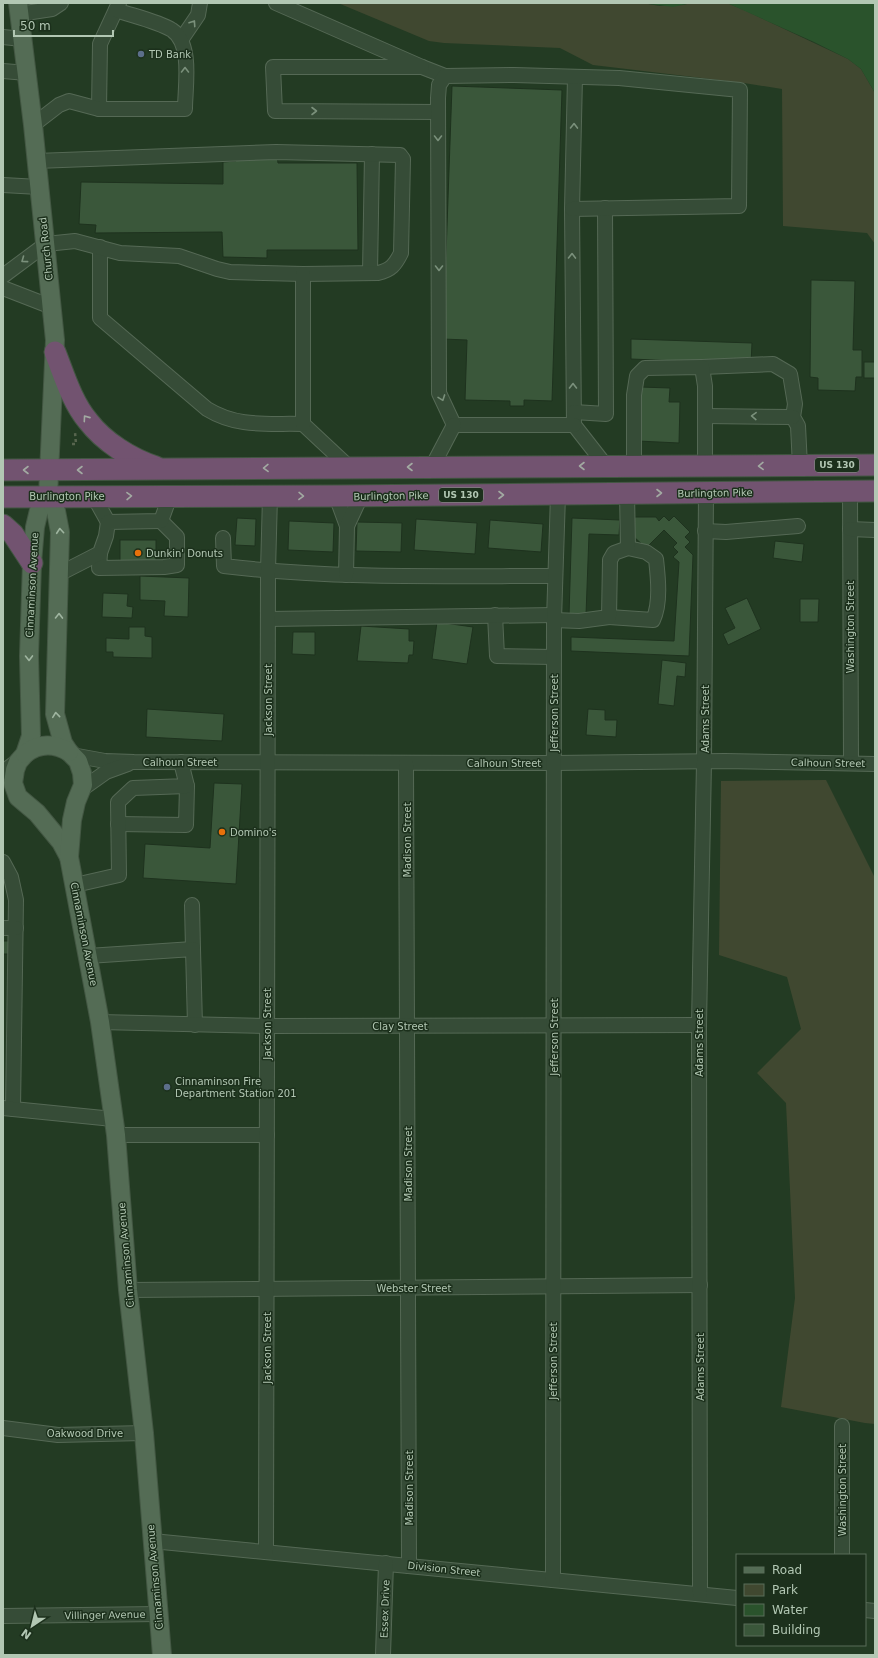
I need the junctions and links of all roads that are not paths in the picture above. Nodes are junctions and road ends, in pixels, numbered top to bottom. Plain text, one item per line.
1 (61, 3) edge
2 (200, 3) edge
3 (276, 3) edge
4 (118, 6) edge
5 (18, 9) edge
6 (3, 36) edge
7 (22, 39) junction
8 (181, 40) junction
9 (422, 67) junction
10 (3, 71) edge
11 (27, 73) junction
12 (575, 76) junction
13 (442, 80) junction
14 (99, 109) junction
15 (438, 112) junction
16 (33, 124) junction
17 (372, 154) junction
18 (36, 161) junction
19 (3, 185) edge
20 (39, 186) junction
21 (572, 208) junction
22 (604, 208) junction
23 (46, 244) junction
24 (100, 247) junction
25 (370, 273) junction
26 (303, 274) junction
27 (3, 276) edge
28 (3, 288) edge
29 (52, 307) junction
30 (55, 352) junction
31 (702, 368) junction
32 (704, 416) junction
33 (793, 417) junction
34 (574, 418) junction
35 (303, 424) junction
36 (454, 425) junction
37 (875, 465) edge
38 (606, 466) junction
39 (634, 466) junction
40 (800, 466) junction
41 (349, 467) junction
42 (432, 467) junction
43 (704, 467) junction
44 (164, 469) junction
45 (3, 470) edge
46 (50, 470) junction
47 (850, 491) junction
48 (875, 491) edge
49 (627, 493) junction
50 (706, 493) junction
51 (558, 495) junction
52 (48, 496) junction
53 (94, 496) junction
54 (170, 496) junction
55 (270, 496) junction
56 (336, 496) junction
57 (361, 496) junction
58 (3, 497) edge
59 (108, 522) junction
60 (161, 522) junction
61 (3, 525) edge
62 (347, 526) junction
63 (798, 526) dead end
64 (850, 529) junction
65 (875, 530) edge
66 (705, 531) junction
67 (223, 538) dead end
68 (628, 548) junction
69 (100, 553) junction
70 (32, 563) junction
71 (268, 571) junction
72 (59, 574) junction
73 (346, 575) junction
74 (554, 576) junction
75 (495, 615) junction
76 (609, 617) junction
77 (554, 618) junction
78 (268, 619) junction
79 (554, 657) junction
80 (70, 753) junction
81 (23, 756) junction
82 (134, 762) junction
83 (181, 762) junction
84 (268, 762) junction
85 (704, 762) junction
86 (406, 763) junction
87 (554, 763) junction
88 (851, 763) junction
89 (875, 764) edge
90 (3, 772) edge
91 (187, 786) junction
92 (10, 794) edge
93 (79, 795) junction
94 (37, 813) junction
95 (118, 824) junction
96 (69, 857) junction
97 (3, 862) edge
98 (74, 885) junction
99 (192, 905) dead end
100 (9, 928) edge
101 (193, 948) junction
102 (88, 956) junction
103 (100, 1022) junction
104 (195, 1025) junction
105 (554, 1025) junction
106 (699, 1025) junction
107 (268, 1026) junction
108 (408, 1026) junction
109 (8, 1109) edge
110 (115, 1127) junction
111 (267, 1135) junction
112 (700, 1286) junction
113 (554, 1287) junction
114 (409, 1288) junction
115 (267, 1289) junction
116 (128, 1290) junction
117 (842, 1426) dead end
118 (3, 1428) edge
119 (144, 1433) junction
120 (152, 1541) junction
121 (266, 1552) junction
122 (842, 1554) edge
123 (386, 1563) junction
124 (409, 1566) junction
125 (553, 1580) junction
126 (700, 1594) junction
127 (736, 1598) edge
128 (158, 1614) junction
129 (3, 1616) edge
130 (162, 1655) edge
131 (384, 1655) edge

1 - 5 street
8 -> 2 street
3 - 9 street
4 - 8 street
4 - 14 street
5 - 7 main road, Church Road
6 - 7 street
7 - 11 main road, Church Road
14 -> 8 street
9 - 13 street
9 -> 15 street
10 - 11 street
11 - 16 main road, Church Road
12 - 13 street
21 -> 12 street
12 - 22 street
13 - 15 street
14 - 16 street
15 -> 36 street
16 - 18 main road, Church Road
17 - 18 street
17 - 25 street
17 - 25 street
18 - 20 main road, Church Road
19 - 20 street
20 - 23 main road, Church Road
21 - 22 street
34 -> 21 street
22 - 34 street
23 - 24 street
23 -> 27 street
23 - 29 main road, Church Road
24 - 26 street
24 - 35 street
25 - 26 street
26 - 35 street
28 - 29 street
29 - 30 main road, Church Road
44 -> 30 highway
30 - 46 main road, Church Road
31 - 32 street
31 - 33 street
31 - 39 street
33 -> 32 street
32 - 43 street
33 - 40 street
34 - 36 street
34 - 38 street
35 - 41 street
36 - 42 street
37 - 40 highway, US 130
38 - 39 highway, US 130
38 -> 42 highway, US 130
39 - 43 highway, US 130
40 -> 43 highway, US 130
42 -> 41 highway, US 130
41 -> 44 highway, US 130
44 -> 46 highway, US 130
46 -> 45 highway, US 130
46 - 52 main road, Church Road
47 - 48 highway, Burlington Pike / US 130
47 - 50 highway, Burlington Pike / US 130
47 - 64 street, Washington Street
49 -> 50 highway, Burlington Pike / US 130
49 - 51 highway, Burlington Pike / US 130
49 - 68 street
50 - 66 street, Adams Street
57 -> 51 highway, Burlington Pike / US 130
51 - 74 street, Jefferson Street
52 - 53 highway, Burlington Pike / US 130
52 - 58 highway, Burlington Pike / US 130
52 - 70 main road, Cinnaminson Avenue
72 -> 52 main road, Cinnaminson Avenue
53 -> 54 highway, Burlington Pike / US 130
53 - 59 street
54 - 55 highway, Burlington Pike / US 130
54 - 60 street
55 -> 56 highway, Burlington Pike / US 130
55 - 71 street, Jackson Street
56 - 57 highway, Burlington Pike / US 130
56 - 62 street
57 - 62 street
59 - 60 street
59 - 69 street
60 - 69 street
61 - 70 highway
62 - 73 street
63 - 66 street
64 - 65 street
64 - 88 street, Washington Street
66 - 85 street, Adams Street
67 - 71 street
68 - 76 street
68 - 76 street
69 - 72 street
70 -> 81 main road, Cinnaminson Avenue
71 - 73 street
71 - 78 street, Jackson Street
80 -> 72 main road, Cinnaminson Avenue
73 - 74 street
74 - 77 street, Jefferson Street
75 - 77 street
75 - 78 street
75 - 79 street
76 - 77 street
77 - 79 street, Jefferson Street
78 - 84 street, Jackson Street
79 - 87 street, Jefferson Street
80 - 81 main road, Calhoun Street
80 - 82 street, Calhoun Street
80 - 93 main road, Cinnaminson Avenue
81 - 90 street, Calhoun Street
81 - 92 main road, Cinnaminson Avenue
82 - 83 street, Calhoun Street
82 - 93 street, Calhoun Street
83 - 84 street, Calhoun Street
83 - 91 street
84 - 86 street, Calhoun Street
84 - 107 street, Jackson Street
85 - 87 street, Calhoun Street
85 - 88 street, Calhoun Street
85 - 106 street, Adams Street
86 - 87 street, Calhoun Street
86 - 108 street, Madison Street
87 - 105 street, Jefferson Street
88 - 89 street, Calhoun Street
91 - 95 street
91 - 95 street
92 - 94 main road, Cinnaminson Avenue
93 - 94 main road, Calhoun Street
93 - 96 main road, Cinnaminson Avenue
94 - 96 main road, Cinnaminson Avenue
95 - 98 street
96 - 98 main road, Cinnaminson Avenue
97 - 100 street
98 - 102 main road, Cinnaminson Avenue
99 - 101 street
100 - 109 street
101 - 102 street
101 - 104 street
102 - 103 main road, Cinnaminson Avenue
103 - 104 street, Clay Street
103 - 110 main road, Cinnaminson Avenue
104 - 107 street, Clay Street
105 - 106 street, Clay Street
105 - 108 street, Clay Street
105 - 113 street, Jefferson Street
106 - 112 street, Adams Street
107 - 108 street, Clay Street
107 - 111 street, Jackson Street
108 - 114 street, Madison Street
109 - 110 street
110 - 111 street
110 - 116 main road, Cinnaminson Avenue
111 - 115 street, Jackson Street
112 - 113 street, Webster Street
112 - 126 street, Adams Street
113 - 114 street, Webster Street
113 - 125 street, Jefferson Street
114 - 115 street, Webster Street
114 - 124 street, Madison Street
115 - 116 street, Webster Street
115 - 121 street, Jackson Street
116 - 119 main road, Cinnaminson Avenue
117 - 122 street, Washington Street
118 - 119 street, Oakwood Drive
119 - 120 main road, Cinnaminson Avenue
120 - 121 street, Division Street
120 - 128 main road, Cinnaminson Avenue
121 - 123 street, Division Street
123 - 124 street, Division Street
123 - 131 street, Essex Drive
124 - 125 street, Division Street
125 - 126 street, Division Street
126 - 127 street, Division Street
128 - 129 street, Villinger Avenue
128 - 130 main road, Cinnaminson Avenue

